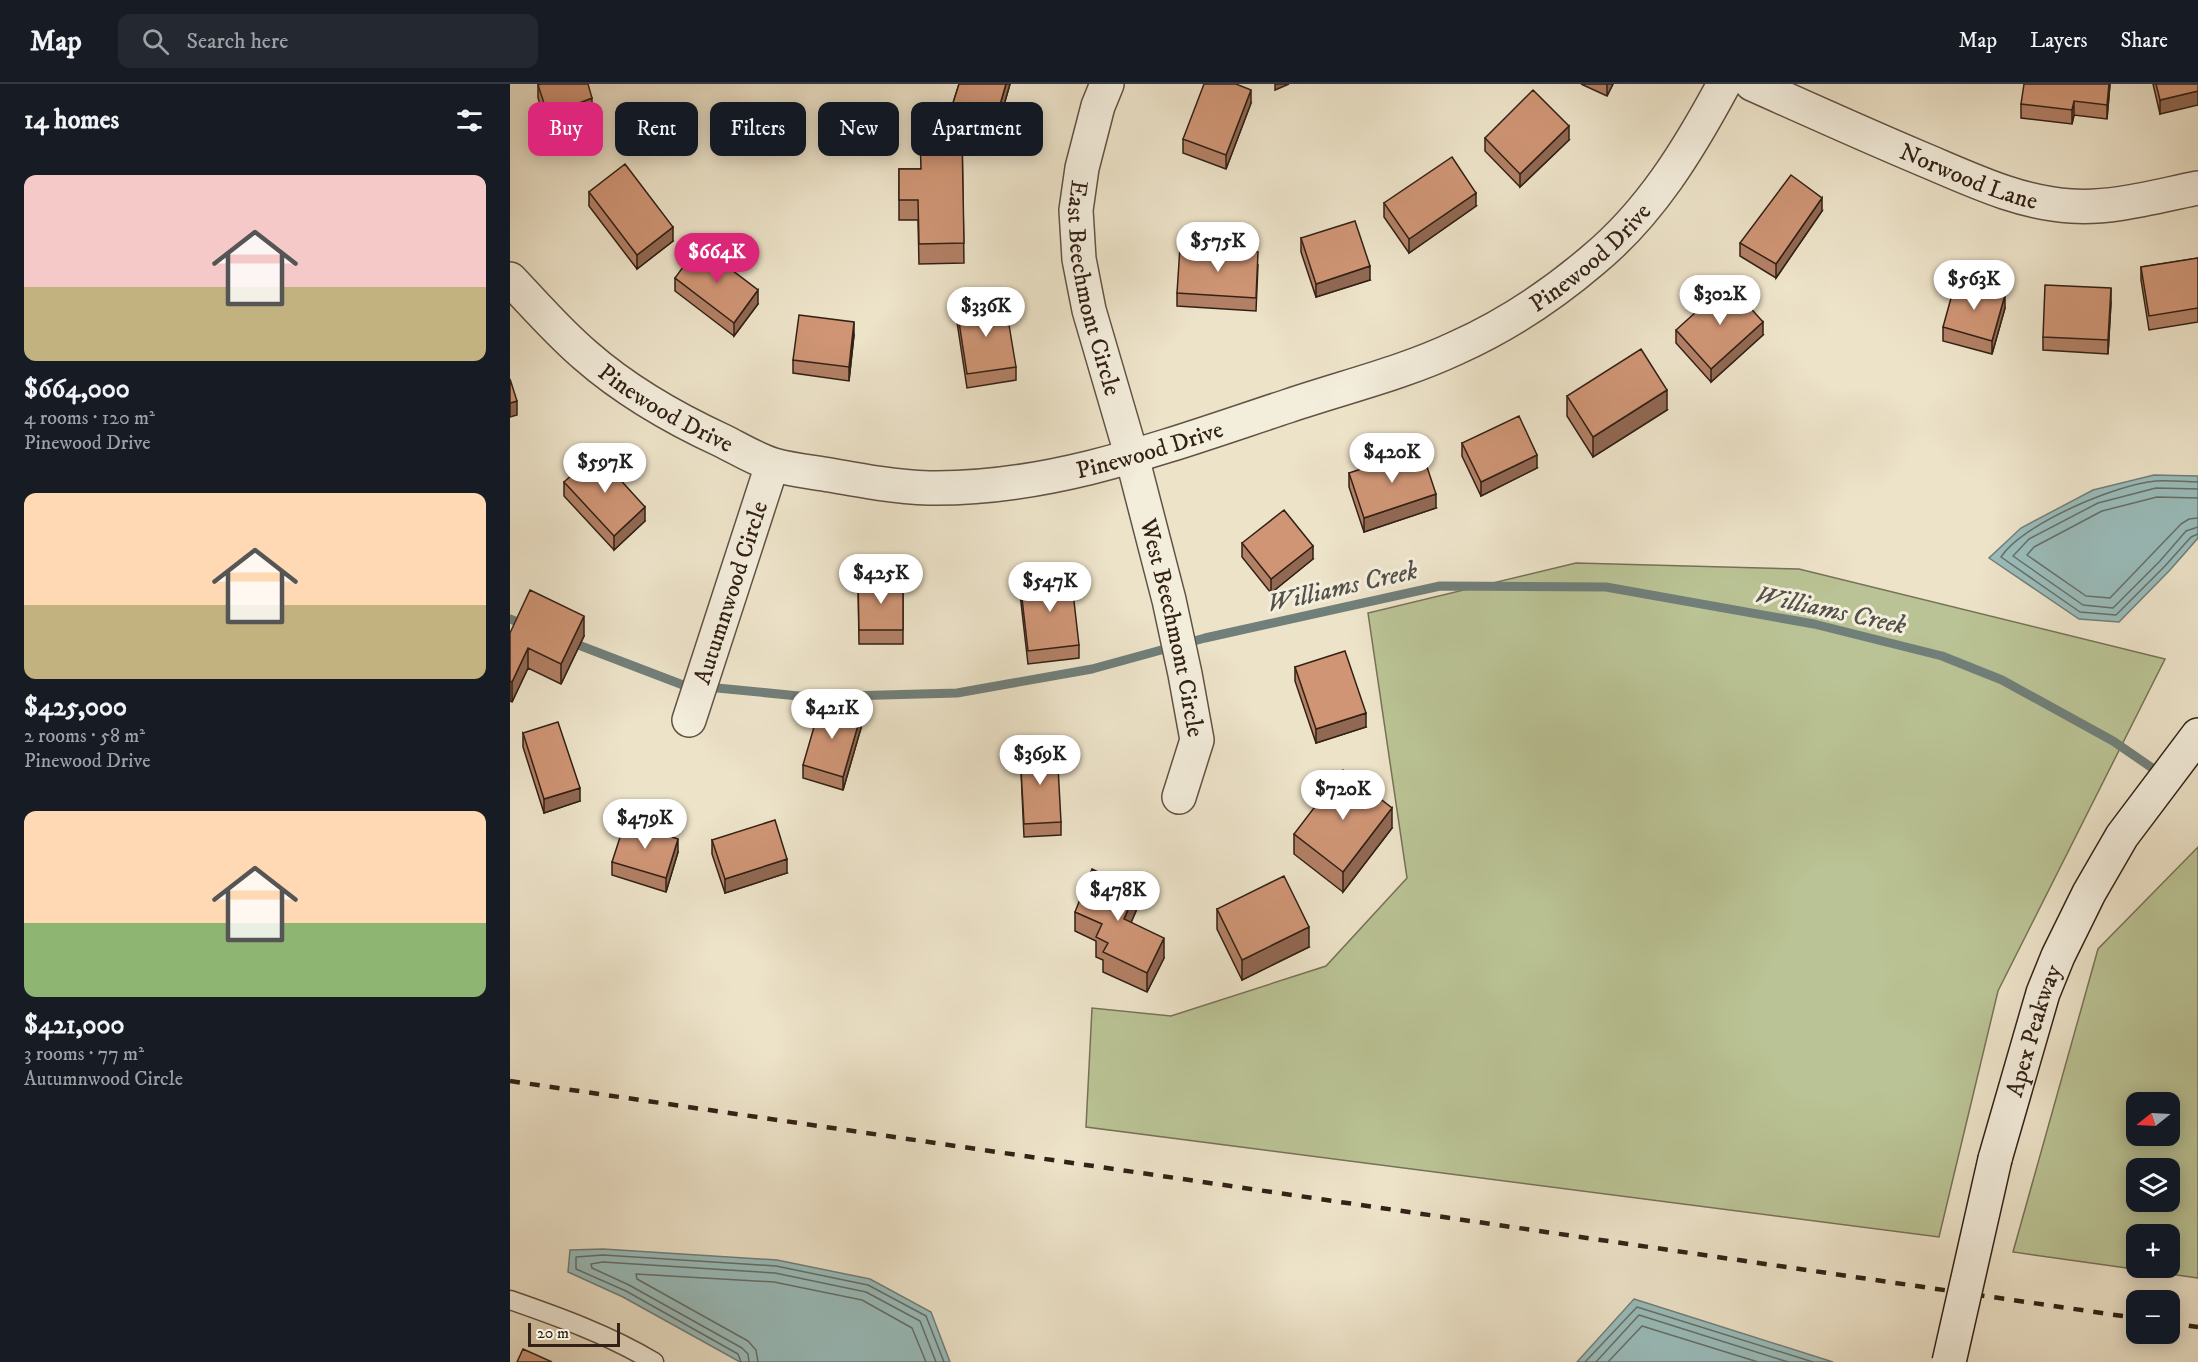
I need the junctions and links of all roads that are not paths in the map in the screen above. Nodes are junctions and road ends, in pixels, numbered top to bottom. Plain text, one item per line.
1 (1107, 84) edge
2 (1724, 84) edge
3 (1752, 84) edge
4 (2198, 188) edge
5 (510, 279) edge
6 (1132, 457) junction
7 (772, 465) junction
8 (689, 720) dead end
9 (2198, 735) edge
10 (1179, 797) dead end
11 (510, 1299) edge
12 (654, 1362) edge
13 (1949, 1362) edge

1 - 6 street, East Beechmont Circle
2 - 6 street, Pinewood Drive
3 - 4 street, Norwood Lane
5 - 7 street, Pinewood Drive
6 - 7 street, Pinewood Drive
6 - 10 street, West Beechmont Circle
7 - 8 street, Autumnwood Circle
9 - 13 street, Apex Peakway, bridge
11 - 12 lane

